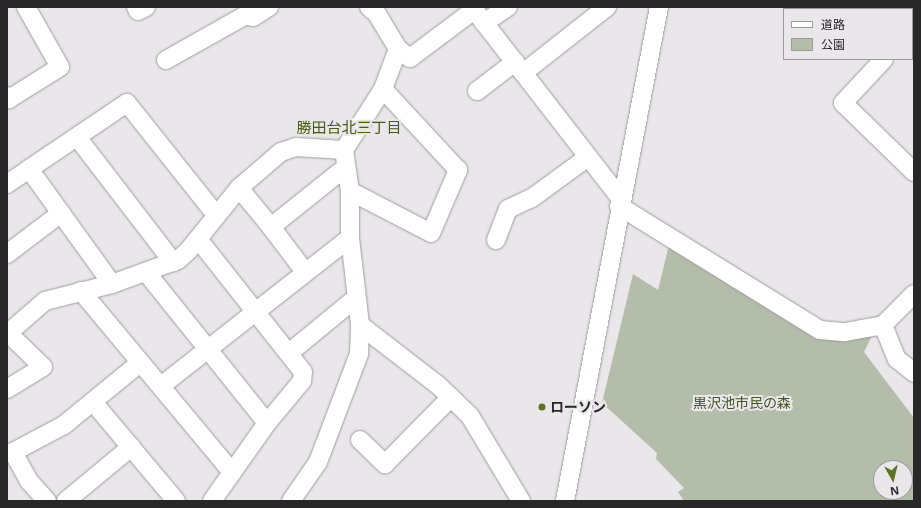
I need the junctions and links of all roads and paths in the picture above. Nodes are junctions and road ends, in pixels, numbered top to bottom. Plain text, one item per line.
1 (26, 7) edge
2 (269, 7) edge
3 (508, 7) edge
4 (607, 7) edge
5 (659, 7) edge
6 (378, 10) edge
7 (477, 13) edge
8 (398, 49) junction
9 (166, 60) dead end
10 (883, 60) edge
11 (519, 68) junction
12 (383, 89) junction
13 (477, 91) dead end
14 (7, 96) edge
15 (77, 137) junction
16 (588, 157) junction
17 (345, 158) junction
18 (29, 169) junction
19 (914, 172) edge
20 (7, 184) edge
21 (239, 188) junction
22 (350, 191) junction
23 (620, 203) junction
24 (61, 213) junction
25 (216, 214) junction
26 (271, 227) junction
27 (350, 238) junction
28 (198, 239) junction
29 (496, 240) dead end
30 (7, 254) edge
31 (173, 262) junction
32 (146, 272) junction
33 (305, 272) junction
34 (112, 284) junction
35 (82, 291) junction
36 (914, 294) edge
37 (356, 298) junction
38 (254, 310) junction
39 (360, 325) junction
40 (883, 325) junction
41 (7, 333) edge
42 (207, 348) junction
43 (289, 354) junction
44 (141, 362) junction
45 (914, 373) edge
46 (161, 386) junction
47 (7, 389) edge
48 (451, 397) junction
49 (93, 402) junction
50 (267, 423) junction
51 (360, 440) dead end
52 (131, 447) junction
53 (232, 472) junction
54 (47, 501) edge
55 (66, 501) edge
56 (176, 501) edge
57 (212, 501) edge
58 (291, 501) edge
59 (521, 501) edge
60 (564, 501) edge

1 - 14 street
2 - 9 street
3 - 7 street
4 - 11 street
5 - 23 street
6 - 8 street
7 - 8 street
7 - 11 street
8 - 12 street
10 - 19 street
11 - 13 street
11 - 16 street
12 - 17 street
12 - 22 street
15 - 18 street
15 - 25 street
15 - 31 street
16 - 23 street
16 - 29 street
17 - 21 street
17 - 22 street
17 - 26 street
18 - 20 street
18 - 24 street
21 - 25 street
21 - 26 street
22 - 27 street
23 - 40 street
23 - 60 street
24 - 30 street
24 - 34 street
25 - 28 street
26 - 33 street
27 - 33 street
27 - 37 street
28 - 31 street
28 - 38 street
31 - 32 street
32 - 34 street
32 - 42 street
33 - 38 street
34 - 35 street
35 - 41 street
35 - 44 street
36 - 40 street
37 - 39 street
37 - 43 street
38 - 42 street
38 - 43 street
39 - 48 street
39 - 58 street
40 - 45 street
41 - 47 street
42 - 46 street
42 - 50 street
43 - 50 street
44 - 46 street
44 - 49 street
46 - 53 street
48 - 51 street
48 - 59 street
49 - 52 street
49 - 54 street
50 - 53 street
52 - 55 street
52 - 56 street
53 - 57 street

